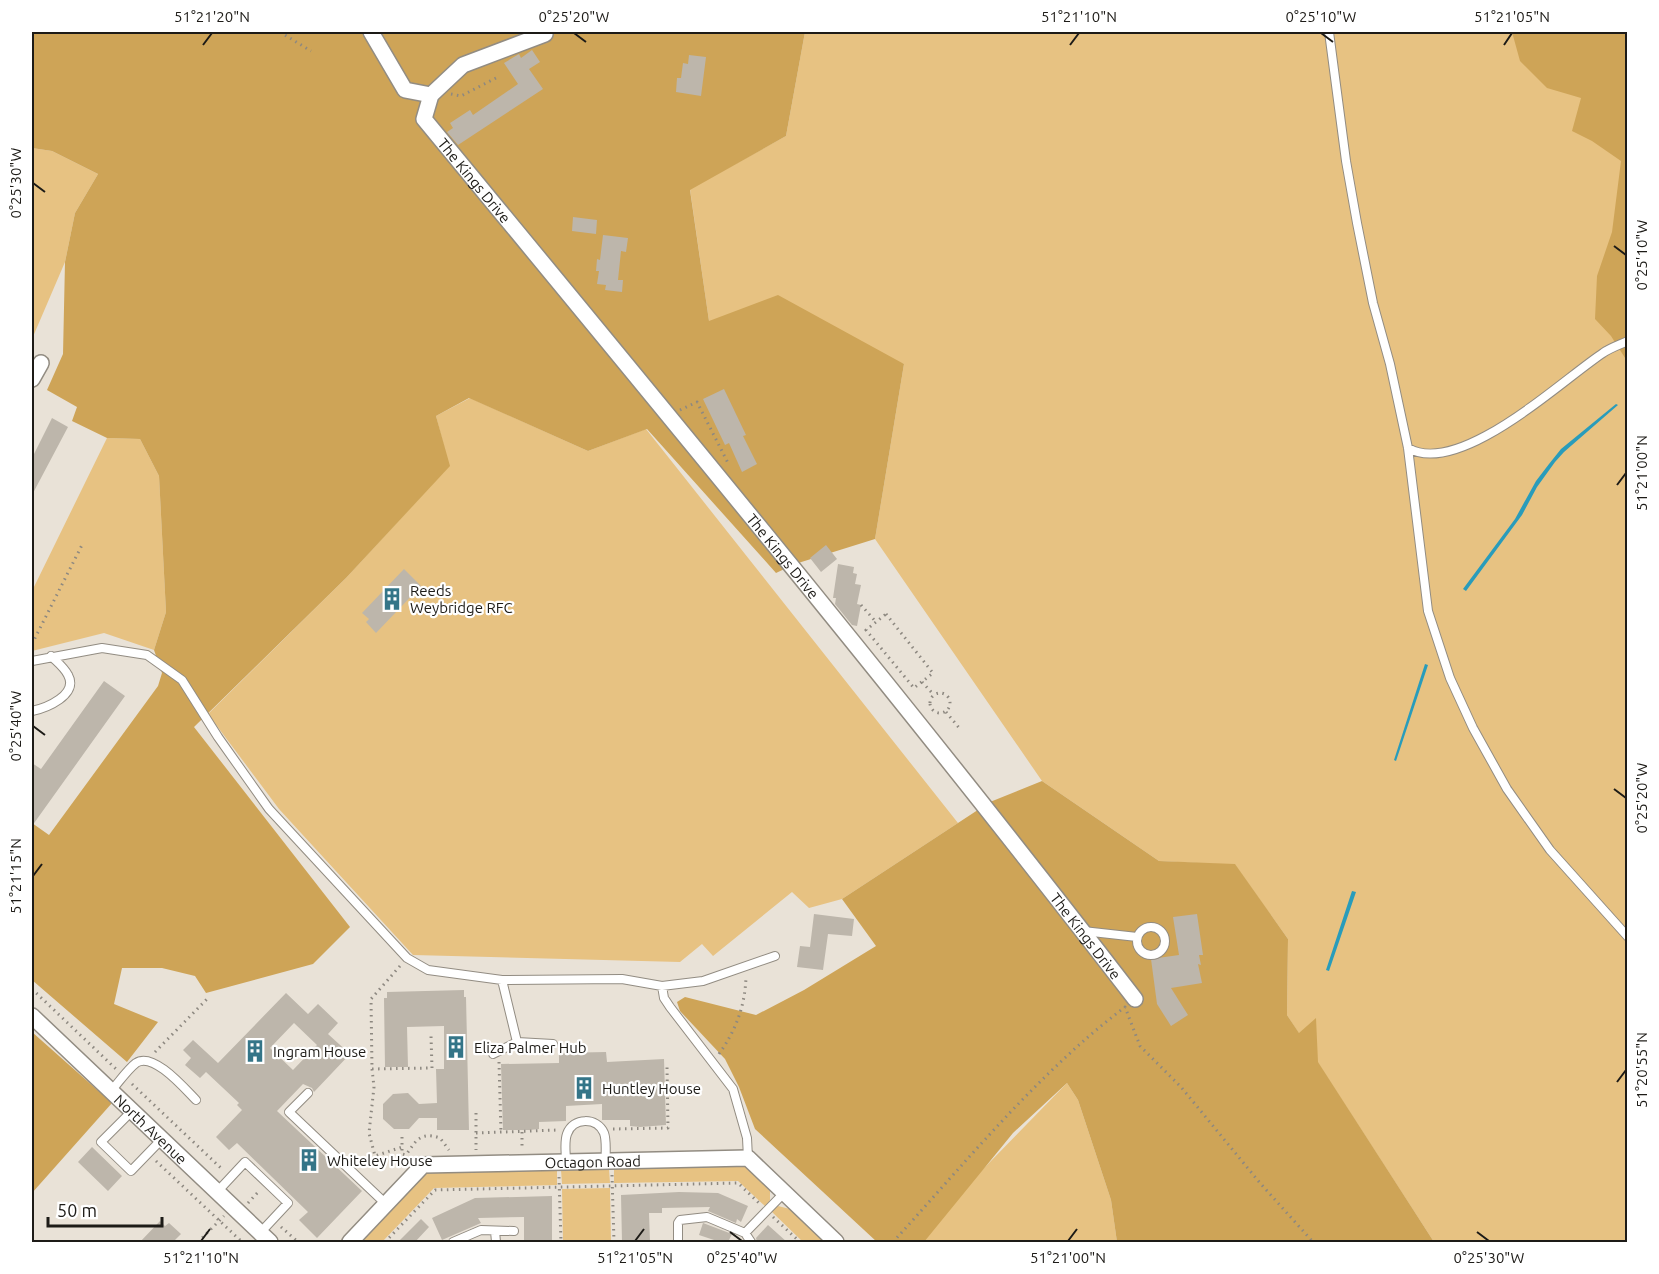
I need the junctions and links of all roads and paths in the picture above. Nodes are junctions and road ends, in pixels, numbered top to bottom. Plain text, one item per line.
1 (280, 32) edge
2 (371, 32) edge
3 (1329, 32) edge
4 (545, 34) dead end
5 (311, 51) dead end
6 (496, 78) dead end
7 (405, 90) junction
8 (434, 92) junction
9 (424, 119) junction
10 (1628, 341) edge
11 (42, 363) dead end
12 (32, 379) edge
13 (668, 415) junction
14 (1408, 448) junction
15 (717, 476) junction
16 (82, 545) dead end
17 (861, 605) dead end
18 (876, 622) junction
19 (32, 644) edge
20 (51, 657) junction
21 (32, 661) edge
22 (922, 682) junction
23 (934, 695) junction
24 (32, 711) edge
25 (946, 712) junction
26 (960, 729) dead end
27 (1083, 931) junction
28 (1628, 936) edge
29 (1137, 937) dead end
30 (775, 956) dead end
31 (407, 958) junction
32 (746, 966) junction
33 (502, 980) junction
34 (662, 986) junction
35 (209, 997) dead end
36 (1135, 999) dead end
37 (32, 1016) edge
38 (431, 1036) dead end
39 (517, 1042) junction
40 (553, 1044) dead end
41 (493, 1054) joint
42 (148, 1060) junction
43 (713, 1063) junction
44 (667, 1068) dead end
45 (372, 1069) junction
46 (111, 1091) junction
47 (308, 1093) dead end
48 (196, 1100) dead end
49 (132, 1111) junction
50 (476, 1113) dead end
51 (609, 1129) dead end
52 (561, 1130) dead end
53 (501, 1132) junction
54 (522, 1132) junction
55 (476, 1133) junction
56 (402, 1137) dead end
57 (162, 1139) junction
58 (402, 1147) junction
59 (148, 1153) junction
60 (522, 1154) dead end
61 (450, 1155) dead end
62 (476, 1155) dead end
63 (748, 1158) junction
64 (609, 1161) junction
65 (562, 1162) junction
66 (612, 1186) junction
67 (560, 1187) junction
68 (217, 1192) junction
69 (784, 1192) junction
70 (386, 1204) junction
71 (766, 1210) junction
72 (273, 1219) junction
73 (495, 1231) junction
74 (514, 1231) dead end
75 (745, 1233) junction
76 (265, 1238) edge
77 (242, 1242) edge
78 (298, 1242) edge
79 (350, 1242) edge
80 (385, 1242) edge
81 (453, 1242) edge
82 (496, 1242) edge
83 (561, 1242) edge
84 (614, 1242) edge
85 (678, 1242) edge
86 (751, 1242) edge
87 (800, 1242) edge
88 (836, 1242) edge
89 (892, 1242) edge
90 (1313, 1242) edge

1 - 5 path
2 - 7 street, The Kings Drive
3 - 14 lane
4 - 8 street
6 - 8 path
7 - 8 street
7 - 9 street, The Kings Drive
8 - 9 street
9 - 13 street, The Kings Drive
10 - 14 lane
11 - 12 street
13 - 15 street, The Kings Drive
13 - 15 path
14 - 28 lane
15 - 27 street, The Kings Drive
16 - 19 path
17 - 18 path
18 - 22 path
18 - 22 path
20 - 21 lane
20 - 24 lane
20 - 31 lane
22 - 23 path
23 - 25 path
23 - 25 path
25 - 26 path
27 - 29 lane
27 - 36 street, The Kings Drive
30 - 32 lane
31 - 33 lane
31 - 45 path
32 - 34 lane
32 - 43 path
33 - 34 lane
33 - 39 lane
34 - 43 lane
35 - 42 path
37 - 46 street, North Avenue
38 - 45 path
39 - 40 lane
39 - 41 lane
41 - 53 path
42 - 46 lane
42 - 48 lane
43 - 63 lane
44 - 51 path
45 - 58 path
46 - 49 street, North Avenue
47 - 70 lane
49 - 57 street, North Avenue
49 - 59 lane
50 - 55 path
52 - 54 path
53 - 54 path
53 - 55 path
54 - 60 path
55 - 62 path
56 - 58 path
57 - 59 lane
57 - 68 street, North Avenue
58 - 61 path
59 - 77 path
63 - 64 street, Octagon Road
63 - 69 street
64 - 65 street, Octagon Road
64 - 65 lane
64 - 66 path
65 - 67 path
65 - 70 street, Octagon Road
66 - 67 path
66 - 71 path
66 - 84 path
67 - 80 path
67 - 83 path
68 - 72 lane
68 - 76 street, North Avenue
69 - 71 lane
69 - 88 street
70 - 79 street, Octagon Road
71 - 75 lane
71 - 87 path
72 - 76 lane
72 - 78 path
73 - 74 lane
73 - 81 lane
73 - 82 lane
75 - 85 lane
75 - 86 lane
89 - 90 path

